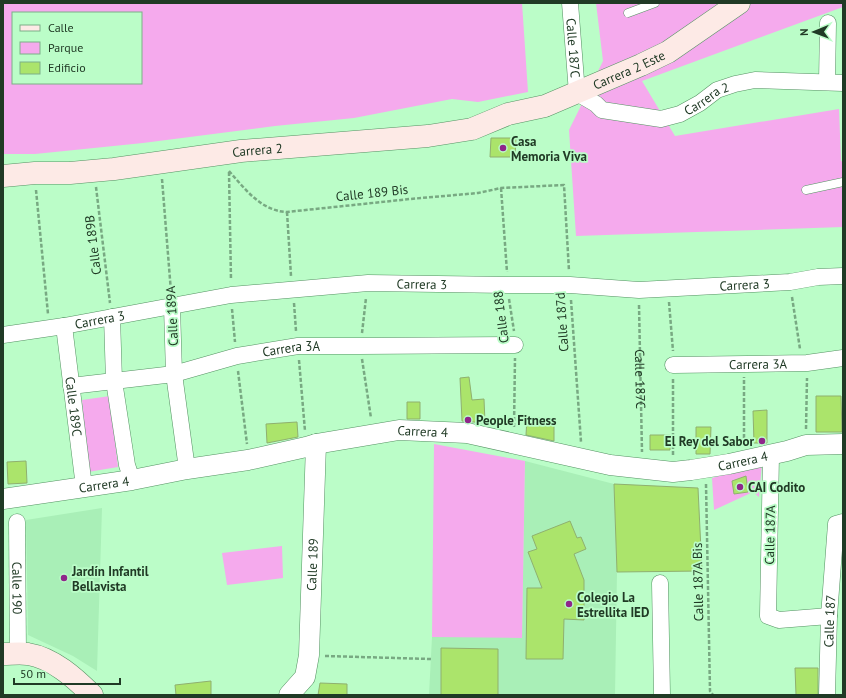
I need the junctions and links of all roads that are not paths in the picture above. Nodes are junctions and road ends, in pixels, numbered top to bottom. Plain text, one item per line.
1 (570, 3) edge
2 (655, 3) edge
3 (739, 3) edge
4 (628, 13) dead end
5 (828, 23) dead end
6 (835, 82) edge
7 (577, 93) junction
8 (508, 114) joint
9 (3, 176) edge
10 (843, 182) edge
11 (806, 190) dead end
12 (843, 276) edge
13 (172, 307) junction
14 (112, 317) junction
15 (57, 327) junction
16 (3, 335) edge
17 (515, 345) road end
18 (843, 358) edge
19 (674, 365) dead end
20 (174, 374) junction
21 (114, 381) junction
22 (72, 386) junction
23 (316, 444) junction
24 (843, 444) edge
25 (771, 455) junction
26 (187, 469) junction
27 (132, 480) junction
28 (84, 487) junction
29 (3, 499) edge
30 (17, 522) dead end
31 (840, 523) edge
32 (10, 583) edge
33 (660, 583) dead end
34 (829, 616) junction
35 (11, 654) edge
36 (293, 689) edge
37 (92, 695) edge
38 (662, 695) edge
39 (827, 695) edge

1 - 7 street, Calle 187C
2 - 4 lane
3 - 7 main road, Carrera 2 Este
5 - 6 street
6 - 7 street, Carrera 2
7 - 8 main road, Carrera 2 Este
8 - 9 main road, Carrera 2
10 - 11 lane
12 - 13 street, Carrera 3
13 - 14 street, Carrera 3
13 - 20 street, Calle 189A
14 - 15 street, Carrera 3
14 - 21 street
15 - 16 street, Carrera 3
15 - 22 street, Calle 189C
17 - 20 street, Carrera 3A
18 - 19 street, Carrera 3A
20 - 21 street, Carrera 3A
20 - 26 street, Calle 189A
21 - 22 street, Carrera 3A
21 - 27 street
22 - 28 street, Calle 189C
23 - 25 street, Carrera 4
23 - 26 street, Carrera 4
23 - 36 street, Calle 189
24 - 25 street, Carrera 4
25 - 34 street, Calle 187A
26 - 27 street, Carrera 4
27 - 28 street, Carrera 4
28 - 29 street, Carrera 4
30 - 32 street, Calle 190
31 - 34 street, Calle 187
32 - 35 street, Calle 190
33 - 38 street
34 - 39 street, Calle 187
35 - 37 main road

